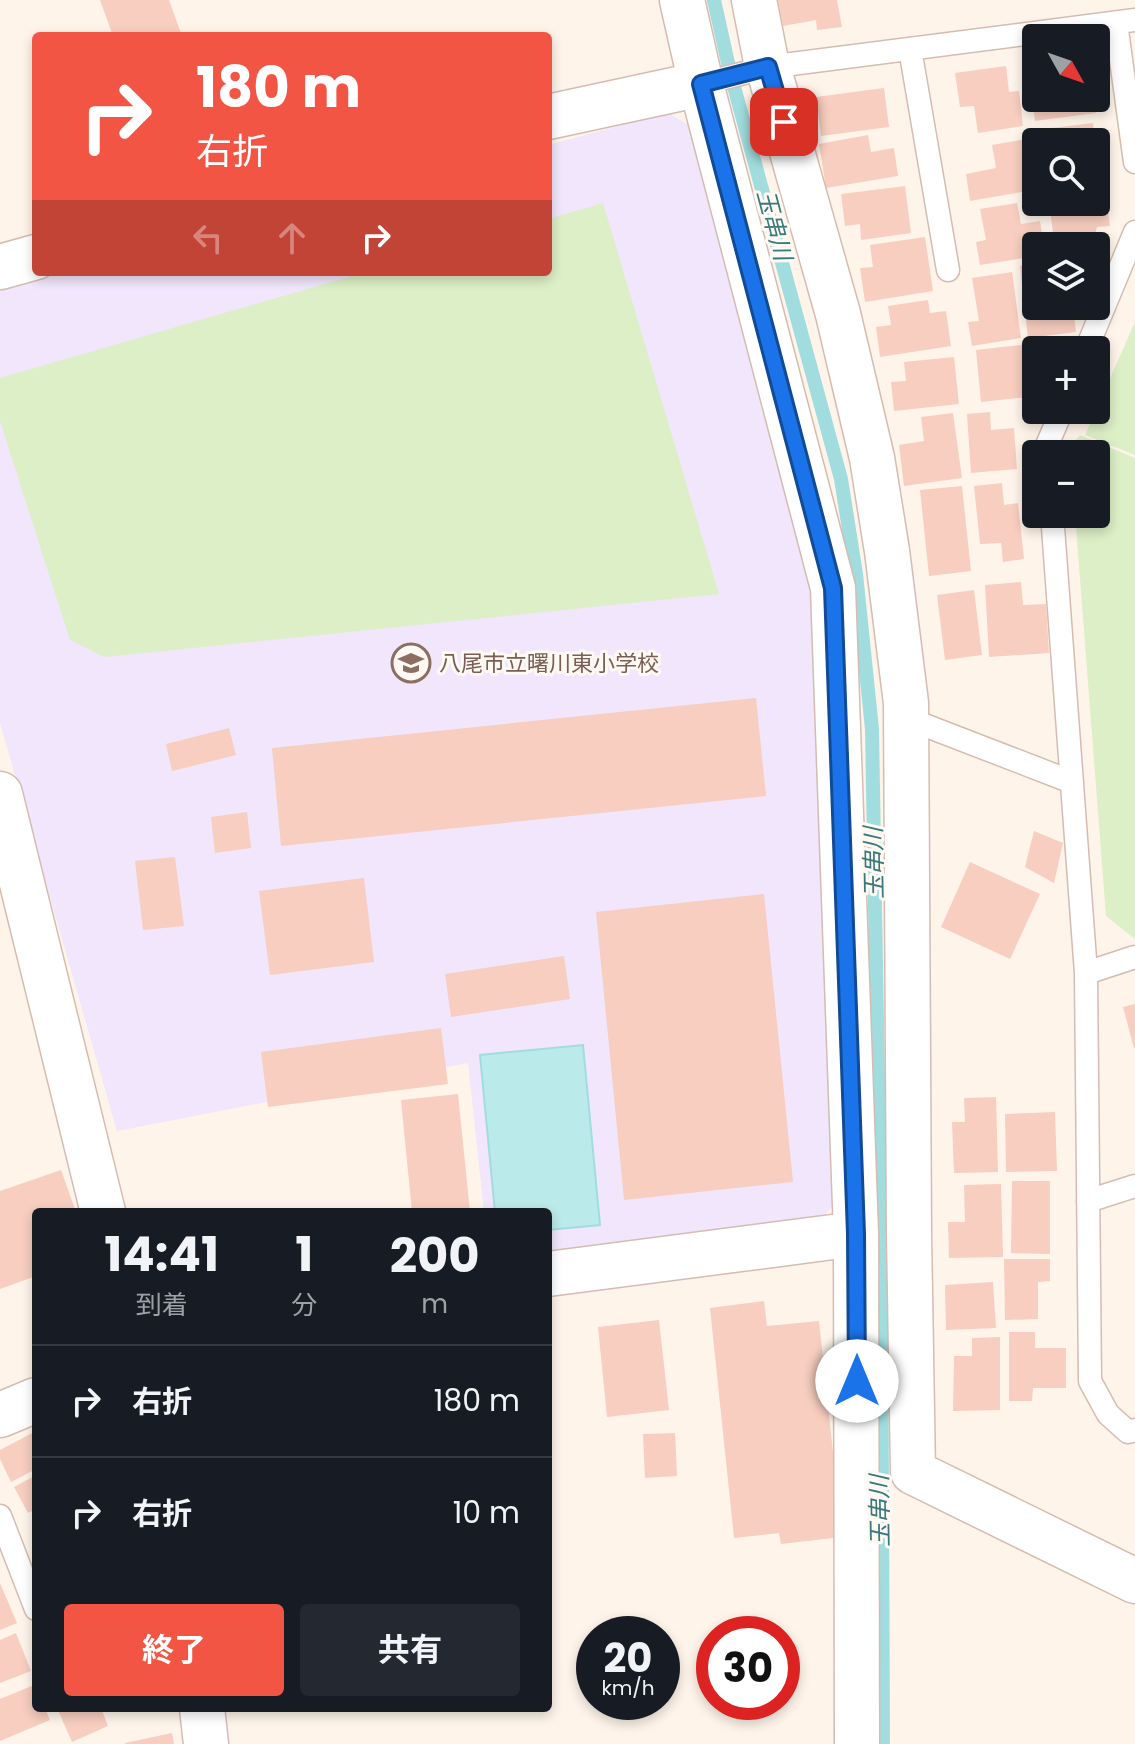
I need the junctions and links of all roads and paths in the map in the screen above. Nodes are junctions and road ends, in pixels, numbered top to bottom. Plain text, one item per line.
1 (682, 0) edge
2 (754, 0) edge
3 (1125, 21) edge
4 (910, 49) junction
5 (768, 67) junction
6 (701, 84) junction
7 (552, 116) edge
8 (1135, 162) edge
9 (1135, 232) edge
10 (32, 258) edge
11 (0, 267) edge
12 (948, 270) dead end
13 (1092, 336) edge
14 (1053, 528) edge
15 (906, 718) junction
16 (1072, 782) junction
17 (0, 794) edge
18 (1135, 957) edge
19 (1086, 973) junction
20 (1135, 1186) edge
21 (1088, 1201) junction
22 (102, 1208) edge
23 (856, 1234) junction
24 (552, 1273) edge
25 (32, 1402) edge
26 (0, 1415) edge
27 (1135, 1430) edge
28 (0, 1516) edge
29 (1135, 1581) edge
30 (32, 1599) edge
31 (202, 1712) edge
32 (206, 1744) edge
33 (857, 1744) edge

1 - 6 street
2 - 5 street
3 - 4 lane
3 - 8 lane
4 - 5 lane
4 - 12 lane
5 - 6 lane
5 - 15 street
6 - 7 street
6 - 23 street
9 - 13 lane
10 - 11 street
14 - 16 lane
15 - 16 lane
15 - 29 street
16 - 19 lane
17 - 22 street
18 - 19 lane
19 - 21 lane
20 - 21 lane
21 - 27 lane
23 - 24 street
23 - 33 street
25 - 26 street
28 - 30 lane
31 - 32 street

